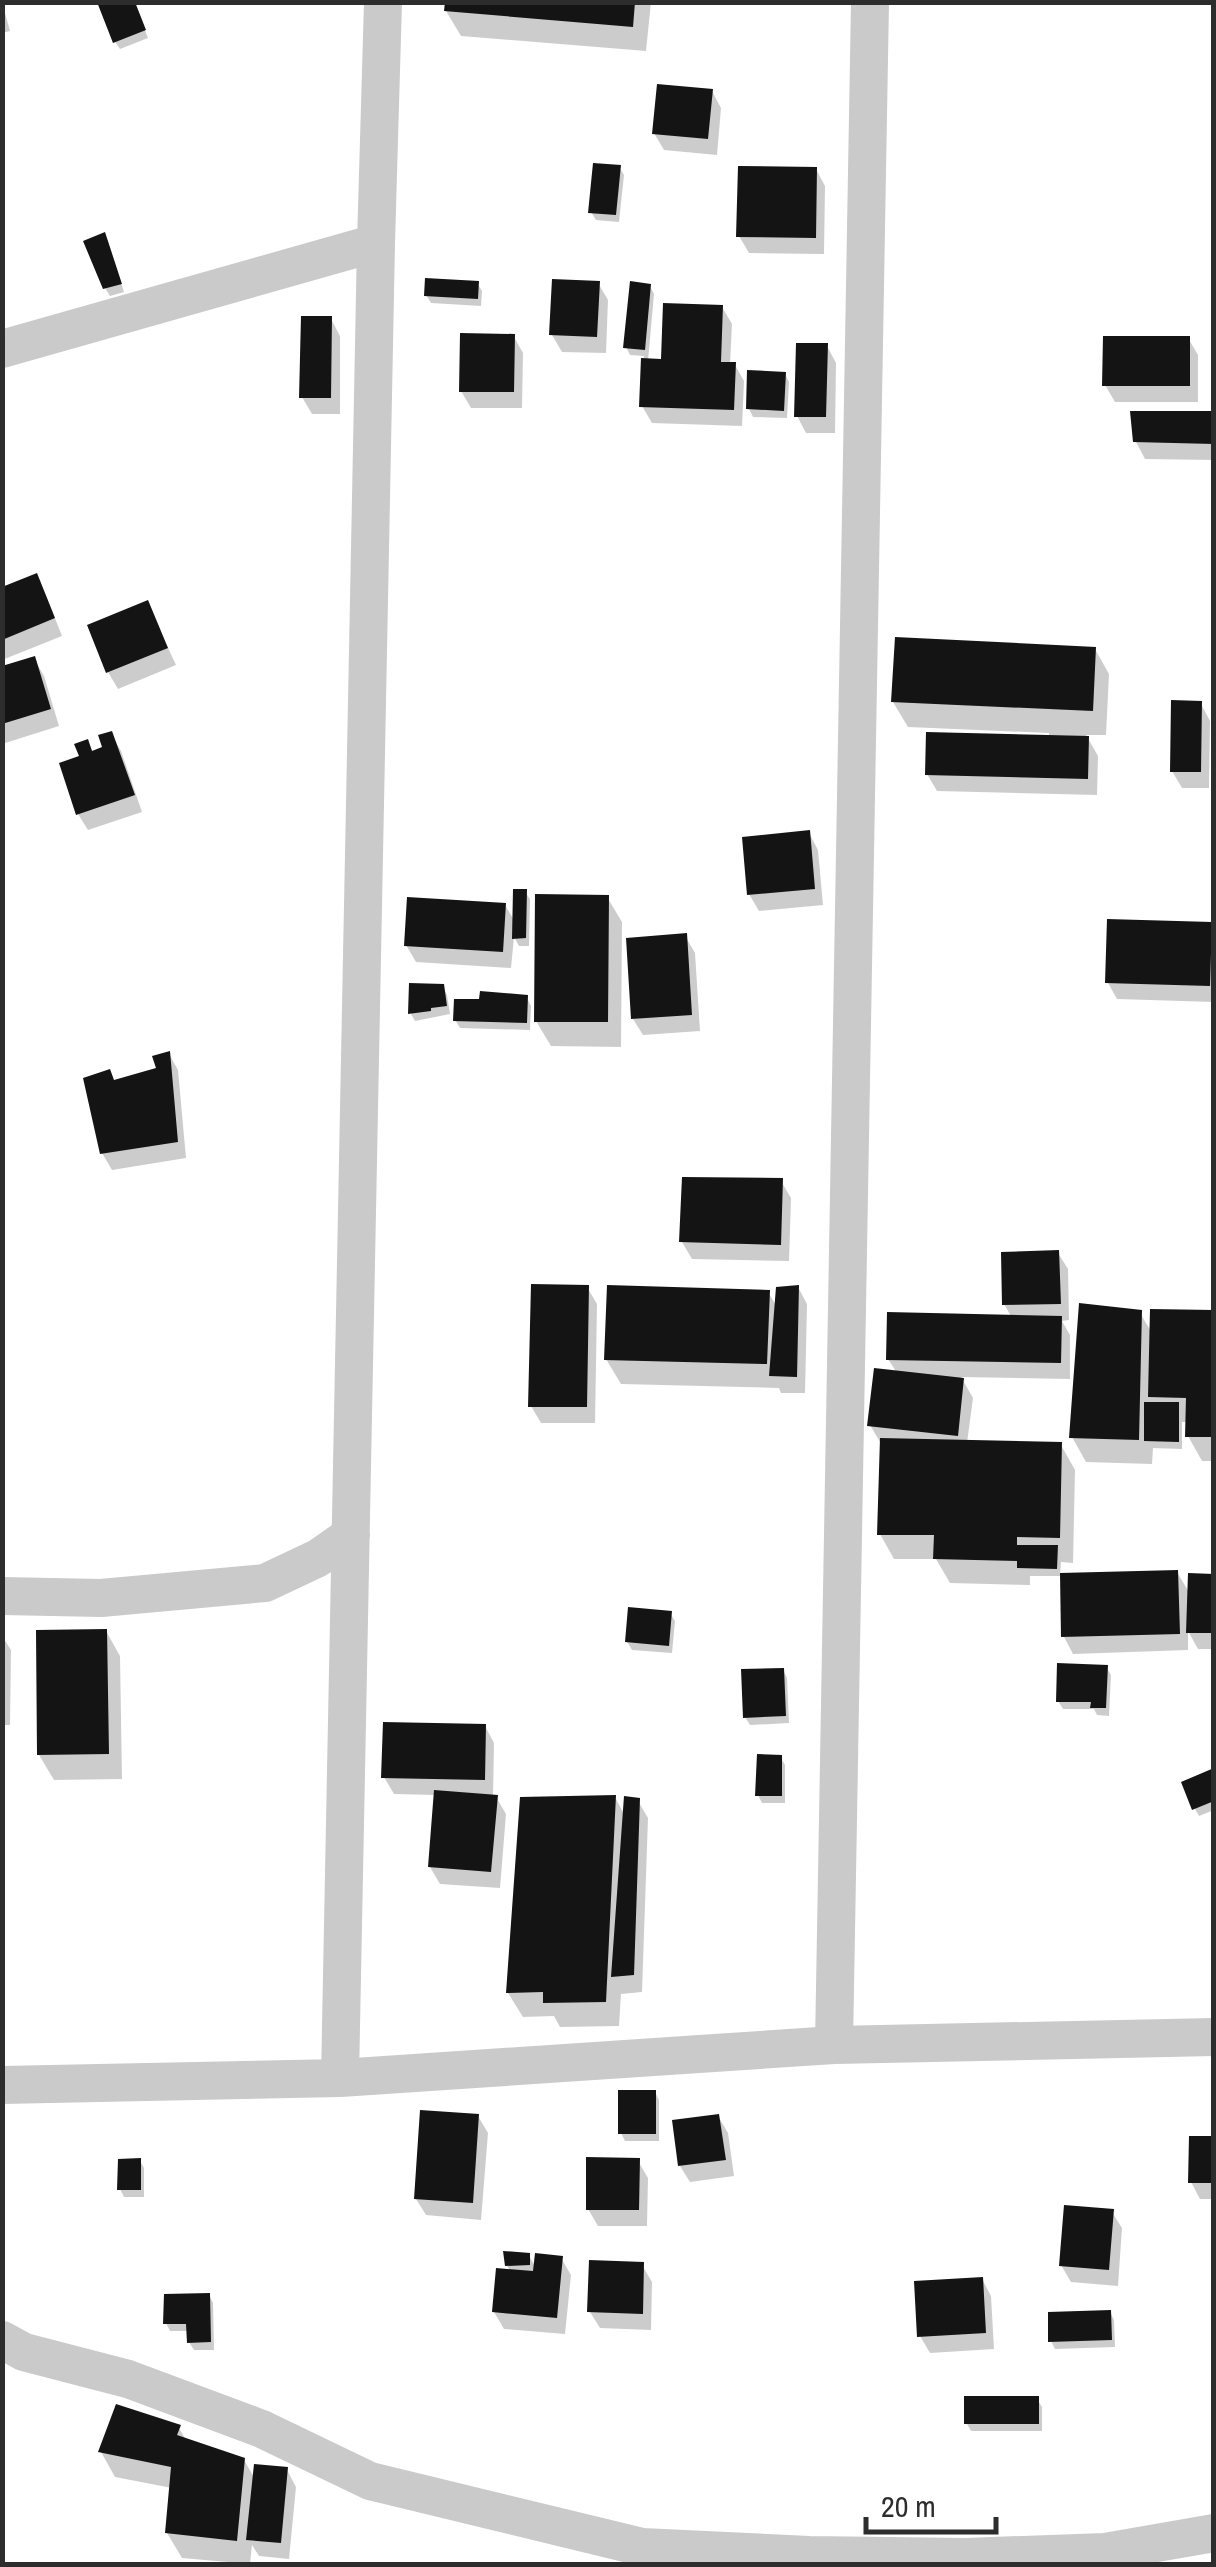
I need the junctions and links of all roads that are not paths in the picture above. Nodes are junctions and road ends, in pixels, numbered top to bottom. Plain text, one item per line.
1 (383, 2) edge
2 (870, 2) edge
3 (376, 242) junction
4 (2, 349) edge
5 (350, 1535) junction
6 (2, 1596) edge
7 (1214, 2037) edge
8 (834, 2045) junction
9 (340, 2078) junction
10 (2, 2085) edge
11 (2, 2340) edge
12 (1214, 2533) edge

1 - 3 street
2 - 8 street
3 - 4 street
3 - 5 street
5 - 6 street
5 - 9 street
7 - 8 street
8 - 9 street
9 - 10 street
11 - 12 street

